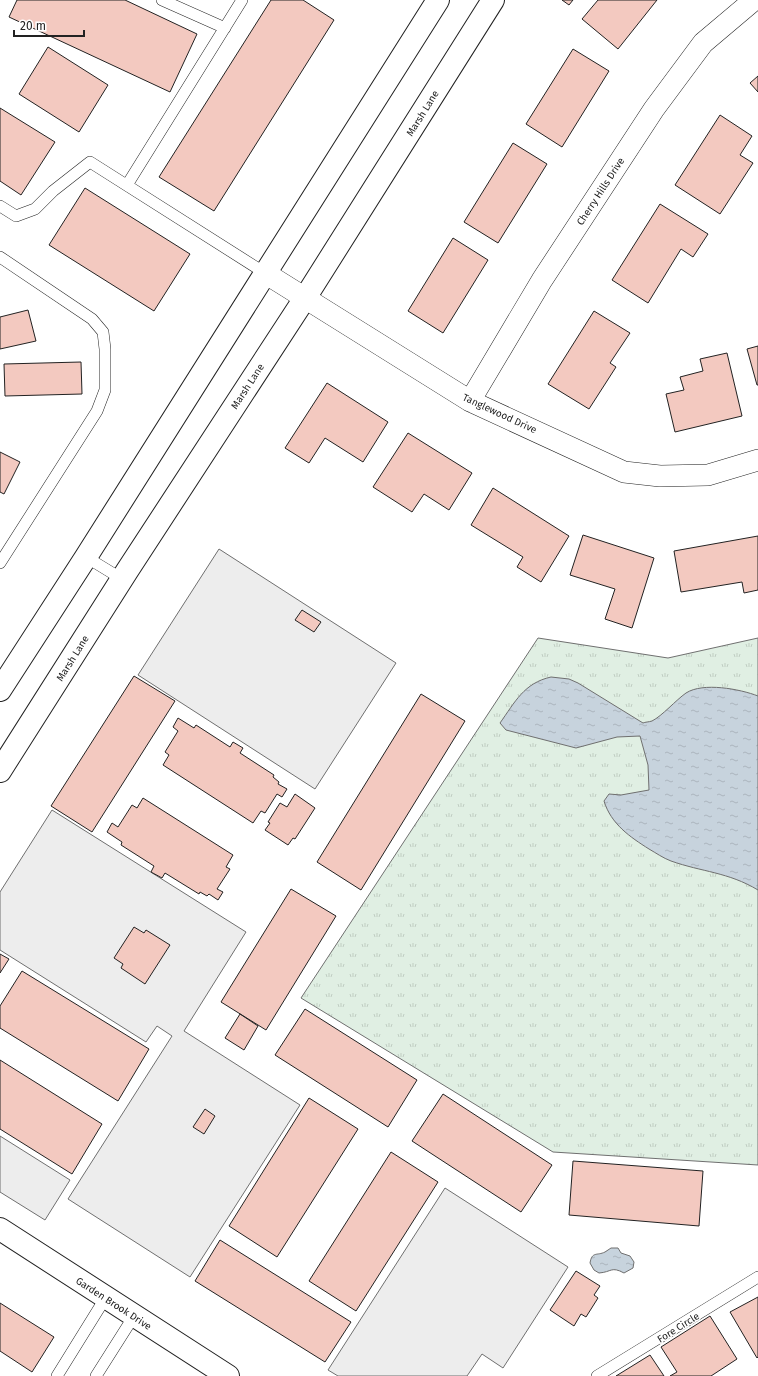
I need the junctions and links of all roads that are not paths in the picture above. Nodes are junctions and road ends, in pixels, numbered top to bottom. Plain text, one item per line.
1 (162, 0) edge
2 (242, 0) edge
3 (438, 0) edge
4 (494, 0) edge
5 (754, 0) edge
6 (225, 28) junction
7 (127, 186) junction
8 (0, 206) edge
9 (0, 257) edge
10 (265, 273) junction
11 (304, 298) junction
12 (470, 401) junction
13 (758, 460) edge
14 (86, 557) junction
15 (0, 563) edge
16 (122, 579) junction
17 (0, 690) edge
18 (0, 771) edge
19 (0, 1229) edge
20 (758, 1277) edge
21 (106, 1297) junction
22 (134, 1316) junction
23 (57, 1376) edge
24 (96, 1376) edge
25 (228, 1376) edge
26 (597, 1376) edge

1 - 6 lane
2 - 6 lane
3 - 10 main road
4 - 11 main road, Marsh Lane
5 - 12 street, Cherry Hills Drive
6 - 7 lane
7 - 8 lane
7 - 10 lane
9 - 15 lane
10 - 11 street, Tanglewood Drive
10 - 14 main road
11 - 12 street, Tanglewood Drive
11 - 16 main road, Marsh Lane
12 - 13 street, Tanglewood Drive
14 - 16 lane
14 - 17 main road
16 - 18 main road, Marsh Lane
19 - 21 main road, Garden Brook Drive
20 - 26 lane, Fore Circle
21 - 22 main road, Garden Brook Drive
21 - 23 lane
22 - 24 lane
22 - 25 main road, Garden Brook Drive

